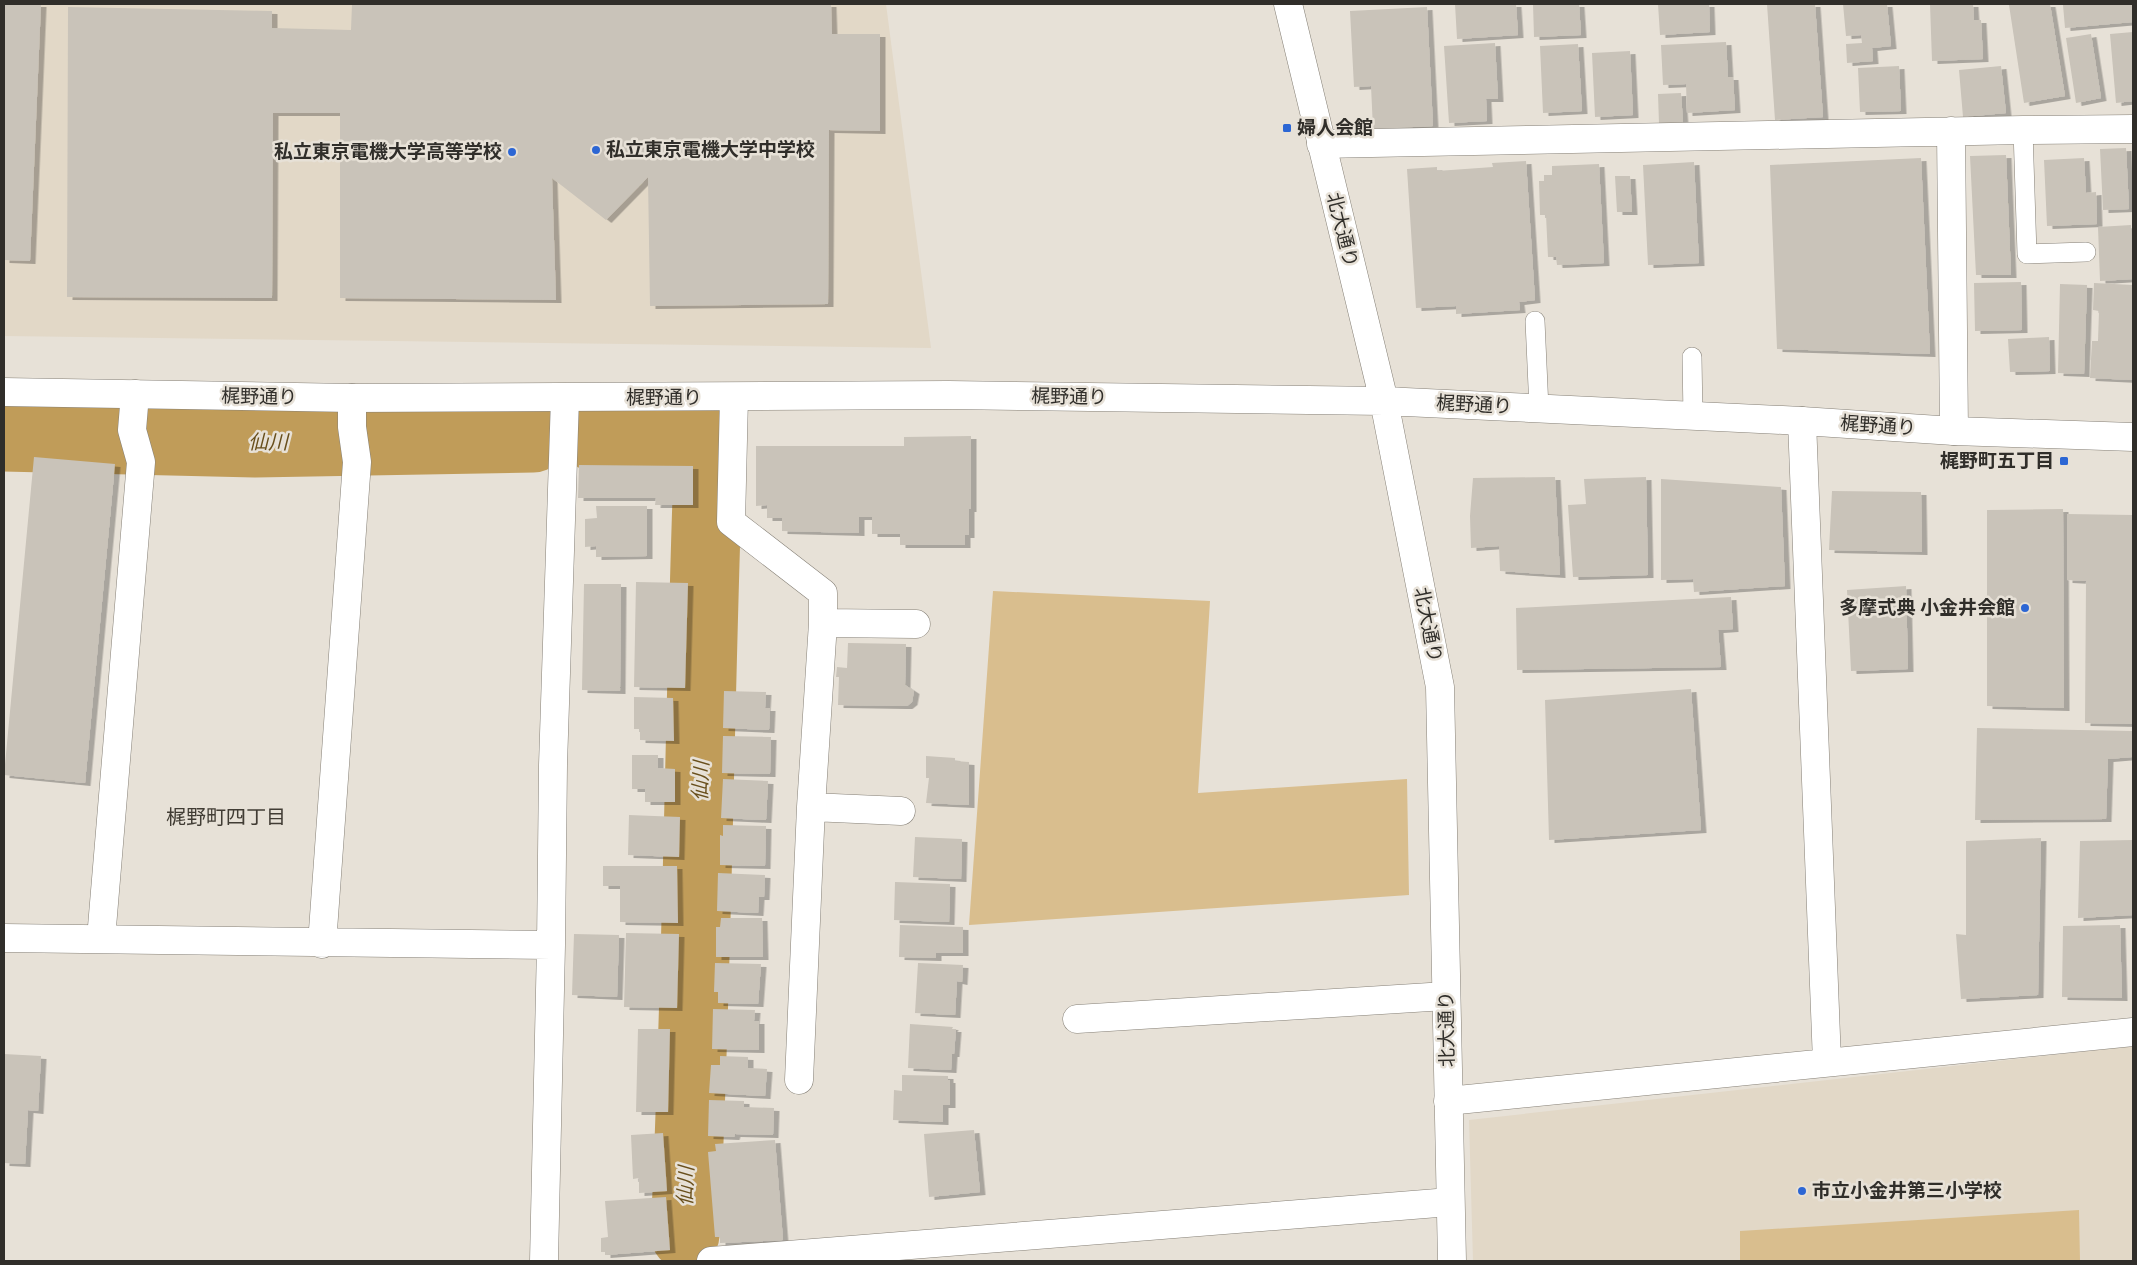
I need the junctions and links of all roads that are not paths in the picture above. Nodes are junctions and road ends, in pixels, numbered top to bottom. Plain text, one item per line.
1 (1288, 4) edge
2 (2133, 129) edge
3 (2023, 130) junction
4 (1951, 131) junction
5 (1321, 144) junction
6 (2086, 252) dead end
7 (1535, 321) dead end
8 (1692, 357) dead end
9 (4, 392) edge
10 (135, 394) junction
11 (352, 398) junction
12 (565, 398) junction
13 (734, 398) junction
14 (1384, 401) junction
15 (1539, 408) junction
16 (1693, 417) junction
17 (1802, 420) junction
18 (1954, 431) junction
19 (2133, 437) edge
20 (823, 624) junction
21 (916, 624) dead end
22 (811, 808) junction
23 (901, 811) dead end
24 (4, 938) edge
25 (101, 939) junction
26 (322, 944) junction
27 (551, 945) junction
28 (1446, 996) junction
29 (1077, 1019) dead end
30 (2133, 1032) edge
31 (1827, 1062) junction
32 (800, 1080) dead end
33 (1448, 1101) junction
34 (1450, 1202) junction
35 (544, 1261) edge
36 (710, 1261) edge
37 (1452, 1261) edge

1 - 5 street, 北大通り
2 - 3 street
3 - 4 street
3 - 6 lane
4 - 5 street
4 - 18 street
5 - 14 street, 北大通り
7 - 15 lane
8 - 16 lane
9 - 10 street, 梶野通り
10 - 11 street, 梶野通り
10 - 25 street
11 - 12 street, 梶野通り
11 - 26 street
12 - 13 street, 梶野通り
12 - 27 street
13 - 14 street, 梶野通り
13 - 20 street
14 - 15 street, 梶野通り
14 - 28 street, 北大通り
15 - 16 street, 梶野通り
16 - 17 street, 梶野通り
17 - 18 street, 梶野通り
17 - 31 street
18 - 19 street, 梶野通り
20 - 21 street
20 - 22 street
22 - 23 street
22 - 32 street
24 - 25 street
25 - 26 street
26 - 27 street
27 - 35 street
28 - 29 street
28 - 33 street, 北大通り
30 - 31 street
31 - 33 street
33 - 34 street, 北大通り
34 - 36 street
34 - 37 street, 北大通り

